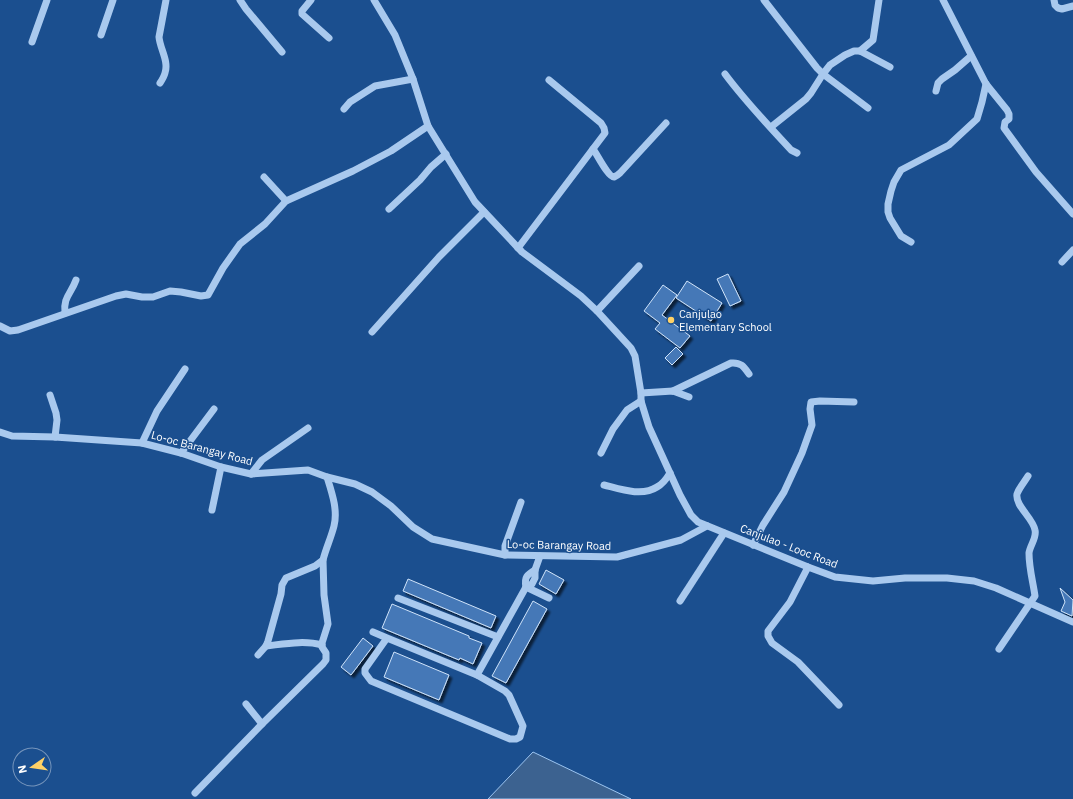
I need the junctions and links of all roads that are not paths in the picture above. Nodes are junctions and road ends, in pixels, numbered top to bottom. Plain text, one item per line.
1 (47, 0) edge
2 (113, 0) edge
3 (166, 0) edge
4 (240, 0) edge
5 (311, 0) edge
6 (374, 0) edge
7 (764, 0) edge
8 (879, 0) edge
9 (943, 0) edge
10 (1054, 0) edge
11 (1073, 6) edge
12 (101, 35) dead end
13 (329, 38) dead end
14 (32, 42) dead end
15 (860, 51) junction
16 (282, 52) dead end
17 (972, 56) junction
18 (890, 67) dead end
19 (726, 74) dead end
20 (823, 74) junction
21 (413, 79) junction
22 (550, 80) dead end
23 (160, 83) dead end
24 (986, 84) junction
25 (936, 91) dead end
26 (868, 108) dead end
27 (344, 109) dead end
28 (666, 123) dead end
29 (428, 126) junction
30 (771, 127) junction
31 (593, 148) junction
32 (797, 153) dead end
33 (446, 154) junction
34 (264, 177) dead end
35 (286, 201) junction
36 (389, 209) dead end
37 (484, 212) junction
38 (1073, 214) edge
39 (911, 242) dead end
40 (518, 248) junction
41 (1073, 250) edge
42 (1062, 262) dead end
43 (638, 266) dead end
44 (76, 280) dead end
45 (597, 311) junction
46 (65, 313) junction
47 (0, 326) edge
48 (372, 332) dead end
49 (185, 369) dead end
50 (749, 374) dead end
51 (673, 391) junction
52 (641, 393) junction
53 (50, 395) dead end
54 (689, 397) dead end
55 (641, 401) junction
56 (854, 402) dead end
57 (214, 409) dead end
58 (308, 428) dead end
59 (0, 432) edge
60 (55, 437) junction
61 (142, 443) junction
62 (181, 453) junction
63 (601, 453) dead end
64 (221, 467) junction
65 (670, 473) junction
66 (251, 474) junction
67 (1028, 476) dead end
68 (327, 477) junction
69 (604, 485) dead end
70 (520, 502) dead end
71 (212, 510) dead end
72 (707, 526) junction
73 (724, 533) junction
74 (753, 545) junction
75 (505, 555) junction
76 (540, 556) junction
77 (323, 560) junction
78 (808, 567) junction
79 (526, 587) junction
80 (398, 598) dead end
81 (549, 598) dead end
82 (680, 601) dead end
83 (1031, 603) junction
84 (1073, 622) edge
85 (373, 632) dead end
86 (498, 637) junction
87 (387, 638) junction
88 (322, 645) junction
89 (266, 646) junction
90 (999, 649) dead end
91 (258, 655) dead end
92 (477, 675) junction
93 (246, 704) dead end
94 (839, 705) dead end
95 (262, 724) junction
96 (195, 794) dead end

1 - 14 street
2 - 12 street
3 - 23 street
4 - 16 street
5 - 13 street
6 - 21 street, Canjulao - Looc Road
7 - 20 street
8 - 15 street
9 - 17 street
10 - 11 street
15 - 18 street
15 - 20 street
17 - 24 street
17 - 25 street
19 - 30 street
20 - 26 street
20 - 30 street
21 - 27 street
21 - 29 street, Canjulao - Looc Road
22 - 31 street
24 - 38 street
24 - 39 street
28 - 31 street
29 - 33 street, Canjulao - Looc Road
29 - 35 street
30 - 32 street
31 - 40 street
33 - 36 street
33 - 37 street, Canjulao - Looc Road
34 - 35 street
35 - 46 street
37 - 40 street, Canjulao - Looc Road
37 - 48 street
40 - 45 street, Canjulao - Looc Road
41 - 42 street
43 - 45 street
44 - 46 street
45 - 52 street, Canjulao - Looc Road
46 - 47 street
49 - 61 street
50 - 51 street
51 - 52 street
51 - 54 street
52 - 55 street, Canjulao - Looc Road
53 - 60 street
55 - 63 street
55 - 65 street, Canjulao - Looc Road
56 - 74 street
57 - 62 street
58 - 66 street
59 - 60 street, Lo-oc Barangay Road
60 - 61 street, Lo-oc Barangay Road
61 - 62 street, Lo-oc Barangay Road
62 - 64 street, Lo-oc Barangay Road
64 - 66 street, Lo-oc Barangay Road
64 - 71 street
65 - 69 street
65 - 72 street, Canjulao - Looc Road
66 - 68 street, Lo-oc Barangay Road
67 - 83 street
68 - 75 street, Lo-oc Barangay Road
68 - 77 street
70 - 75 street
72 - 73 street, Canjulao - Looc Road
72 - 76 street, Lo-oc Barangay Road
73 - 74 street, Canjulao - Looc Road
73 - 82 street
74 - 78 street, Canjulao - Looc Road
75 - 76 street, Lo-oc Barangay Road
76 - 79 street
77 - 88 street
77 - 89 street
78 - 83 street, Canjulao - Looc Road
78 - 94 street
79 - 81 street
79 - 86 street
80 - 86 street
83 - 84 street, Canjulao - Looc Road
83 - 90 street
85 - 87 street
86 - 92 street
87 - 92 street
87 - 92 street
88 - 89 street
88 - 95 street
89 - 91 street
93 - 95 street
95 - 96 street

